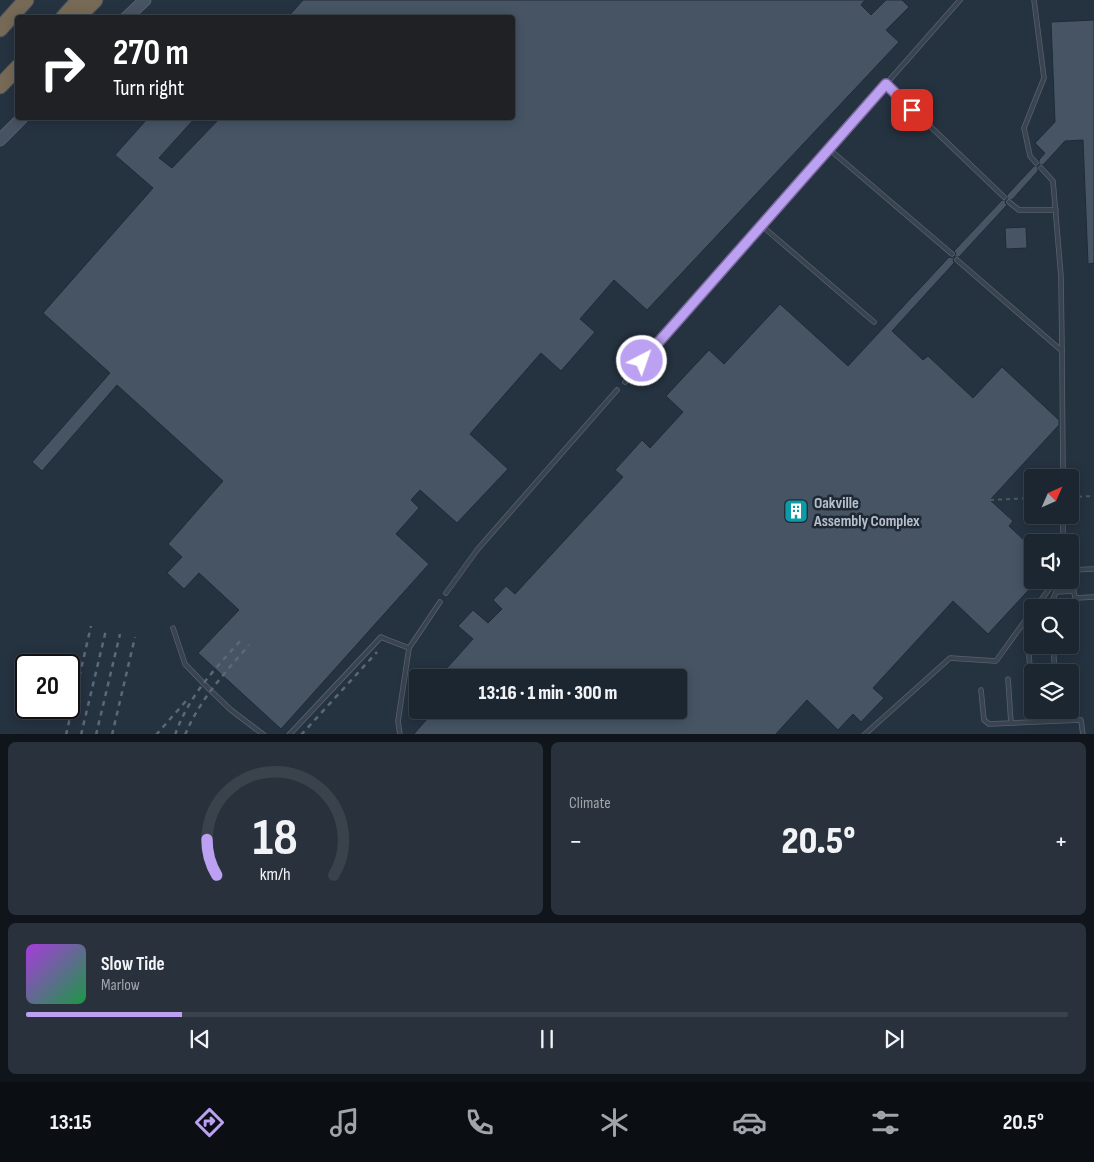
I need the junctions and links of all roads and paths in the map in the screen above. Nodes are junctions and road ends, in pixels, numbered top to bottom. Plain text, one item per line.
1 (26, 0) edge
2 (79, 0) edge
3 (94, 0) edge
4 (145, 0) edge
5 (960, 0) edge
6 (1034, 0) edge
7 (66, 15) edge
8 (80, 15) edge
9 (129, 15) edge
10 (0, 29) edge
11 (15, 70) edge
12 (15, 74) edge
13 (886, 84) junction
14 (1, 85) edge
15 (20, 120) edge
16 (0, 140) edge
17 (829, 149) junction
18 (1036, 164) dead end
19 (1041, 168) dead end
20 (1004, 197) dead end
21 (1009, 202) dead end
22 (1056, 210) junction
23 (762, 226) junction
24 (952, 254) dead end
25 (957, 260) dead end
26 (874, 322) dead end
27 (1062, 351) junction
28 (642, 361) dead end
29 (638, 365) dead end
30 (625, 382) dead end
31 (617, 390) dead end
32 (1063, 469) edge
33 (1094, 496) edge
34 (1079, 497) edge
35 (1024, 498) edge
36 (990, 500) dead end
37 (1094, 569) edge
38 (1079, 570) edge
39 (446, 593) dead end
40 (1094, 597) edge
41 (1053, 599) edge
42 (440, 602) dead end
43 (1024, 622) edge
44 (173, 628) dead end
45 (409, 648) junction
46 (1008, 679) dead end
47 (981, 690) dead end
48 (1058, 721) joint
49 (1034, 722) joint
50 (1011, 723) junction
51 (264, 734) edge
52 (289, 734) edge
53 (400, 734) edge
54 (864, 734) edge
55 (1083, 734) edge

1 - 10 highway
2 - 7 highway
3 - 8 highway
4 - 9 street
5 - 13 lane
6 - 18 lane
11 - 14 highway
12 - 14 highway
13 - 17 lane
13 - 20 lane
15 - 16 street
17 - 23 lane
17 - 24 lane
19 - 22 lane
21 - 22 lane
22 - 27 lane
23 - 26 lane
23 - 28 lane
25 - 27 lane
27 - 32 lane
29 - 30 lane
31 - 39 lane
33 - 34 path
35 - 36 path
37 - 38 lane
40 - 41 lane
42 - 45 lane
43 - 54 lane
44 - 51 lane
45 - 52 lane
45 - 53 lane
46 - 50 lane
47 - 50 lane
48 - 49 lane
48 - 55 lane
49 - 50 lane

